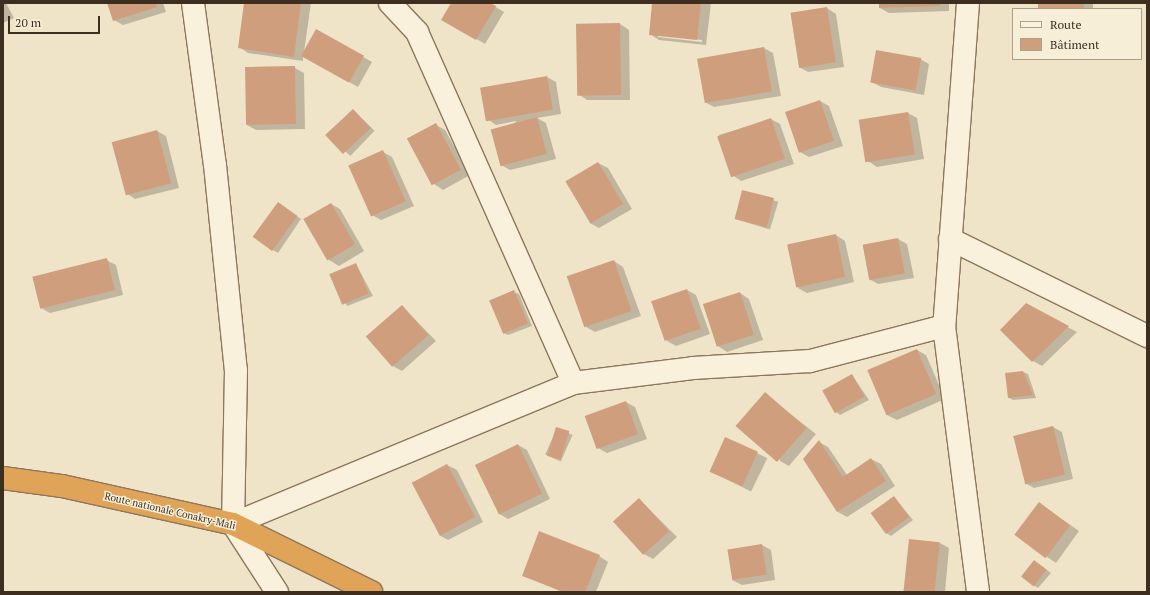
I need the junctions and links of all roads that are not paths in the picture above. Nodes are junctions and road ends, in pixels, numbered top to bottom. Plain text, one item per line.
1 (193, 3) edge
2 (968, 3) edge
3 (396, 5) edge
4 (950, 239) junction
5 (944, 326) junction
6 (1147, 336) edge
7 (573, 383) junction
8 (3, 478) edge
9 (233, 524) junction
10 (277, 592) edge
11 (371, 592) edge
12 (978, 592) edge

1 - 9 street
2 - 4 street
3 - 7 street
4 - 5 street
4 - 6 street
5 - 7 street
5 - 12 street
7 - 9 street
8 - 9 highway, Route nationale Conakry-Mali
9 - 10 street
9 - 11 highway, Route nationale Conakry-Mali

